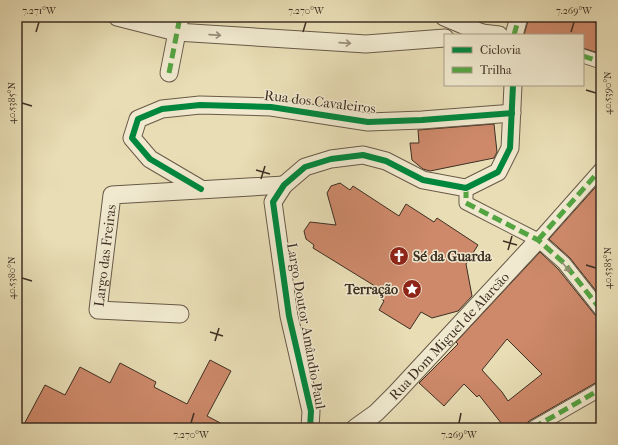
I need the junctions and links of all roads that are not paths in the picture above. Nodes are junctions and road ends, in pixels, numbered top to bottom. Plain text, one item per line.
1 (117, 17) edge
2 (444, 17) edge
3 (520, 17) edge
4 (178, 25) edge
5 (475, 34) edge
6 (514, 34) edge
7 (444, 38) edge
8 (584, 56) edge
9 (601, 62) edge
10 (168, 73) dead end
11 (513, 86) edge
12 (512, 113) junction
13 (601, 169) edge
14 (284, 185) junction
15 (466, 188) junction
16 (201, 189) junction
17 (538, 240) junction
18 (601, 310) edge
19 (180, 314) dead end
20 (601, 389) edge
21 (310, 428) edge
22 (355, 428) edge
23 (533, 428) edge

1 - 4 street
2 - 5 street
3 - 6 street
4 -> 7 street
4 - 10 street
8 - 9 street
11 - 12 street
12 - 15 street
12 - 16 street, Rua dos Cavaleiros
13 - 17 street
14 - 15 street, Largo Doutor Amândio Paul
14 - 16 street, Largo das Freiras
14 - 21 street, Largo Doutor Amândio Paul
15 - 17 street
16 - 19 street, Largo das Freiras
17 -> 18 street
17 - 22 street, Rua Dom Miguel de Alarcão
20 - 23 street

